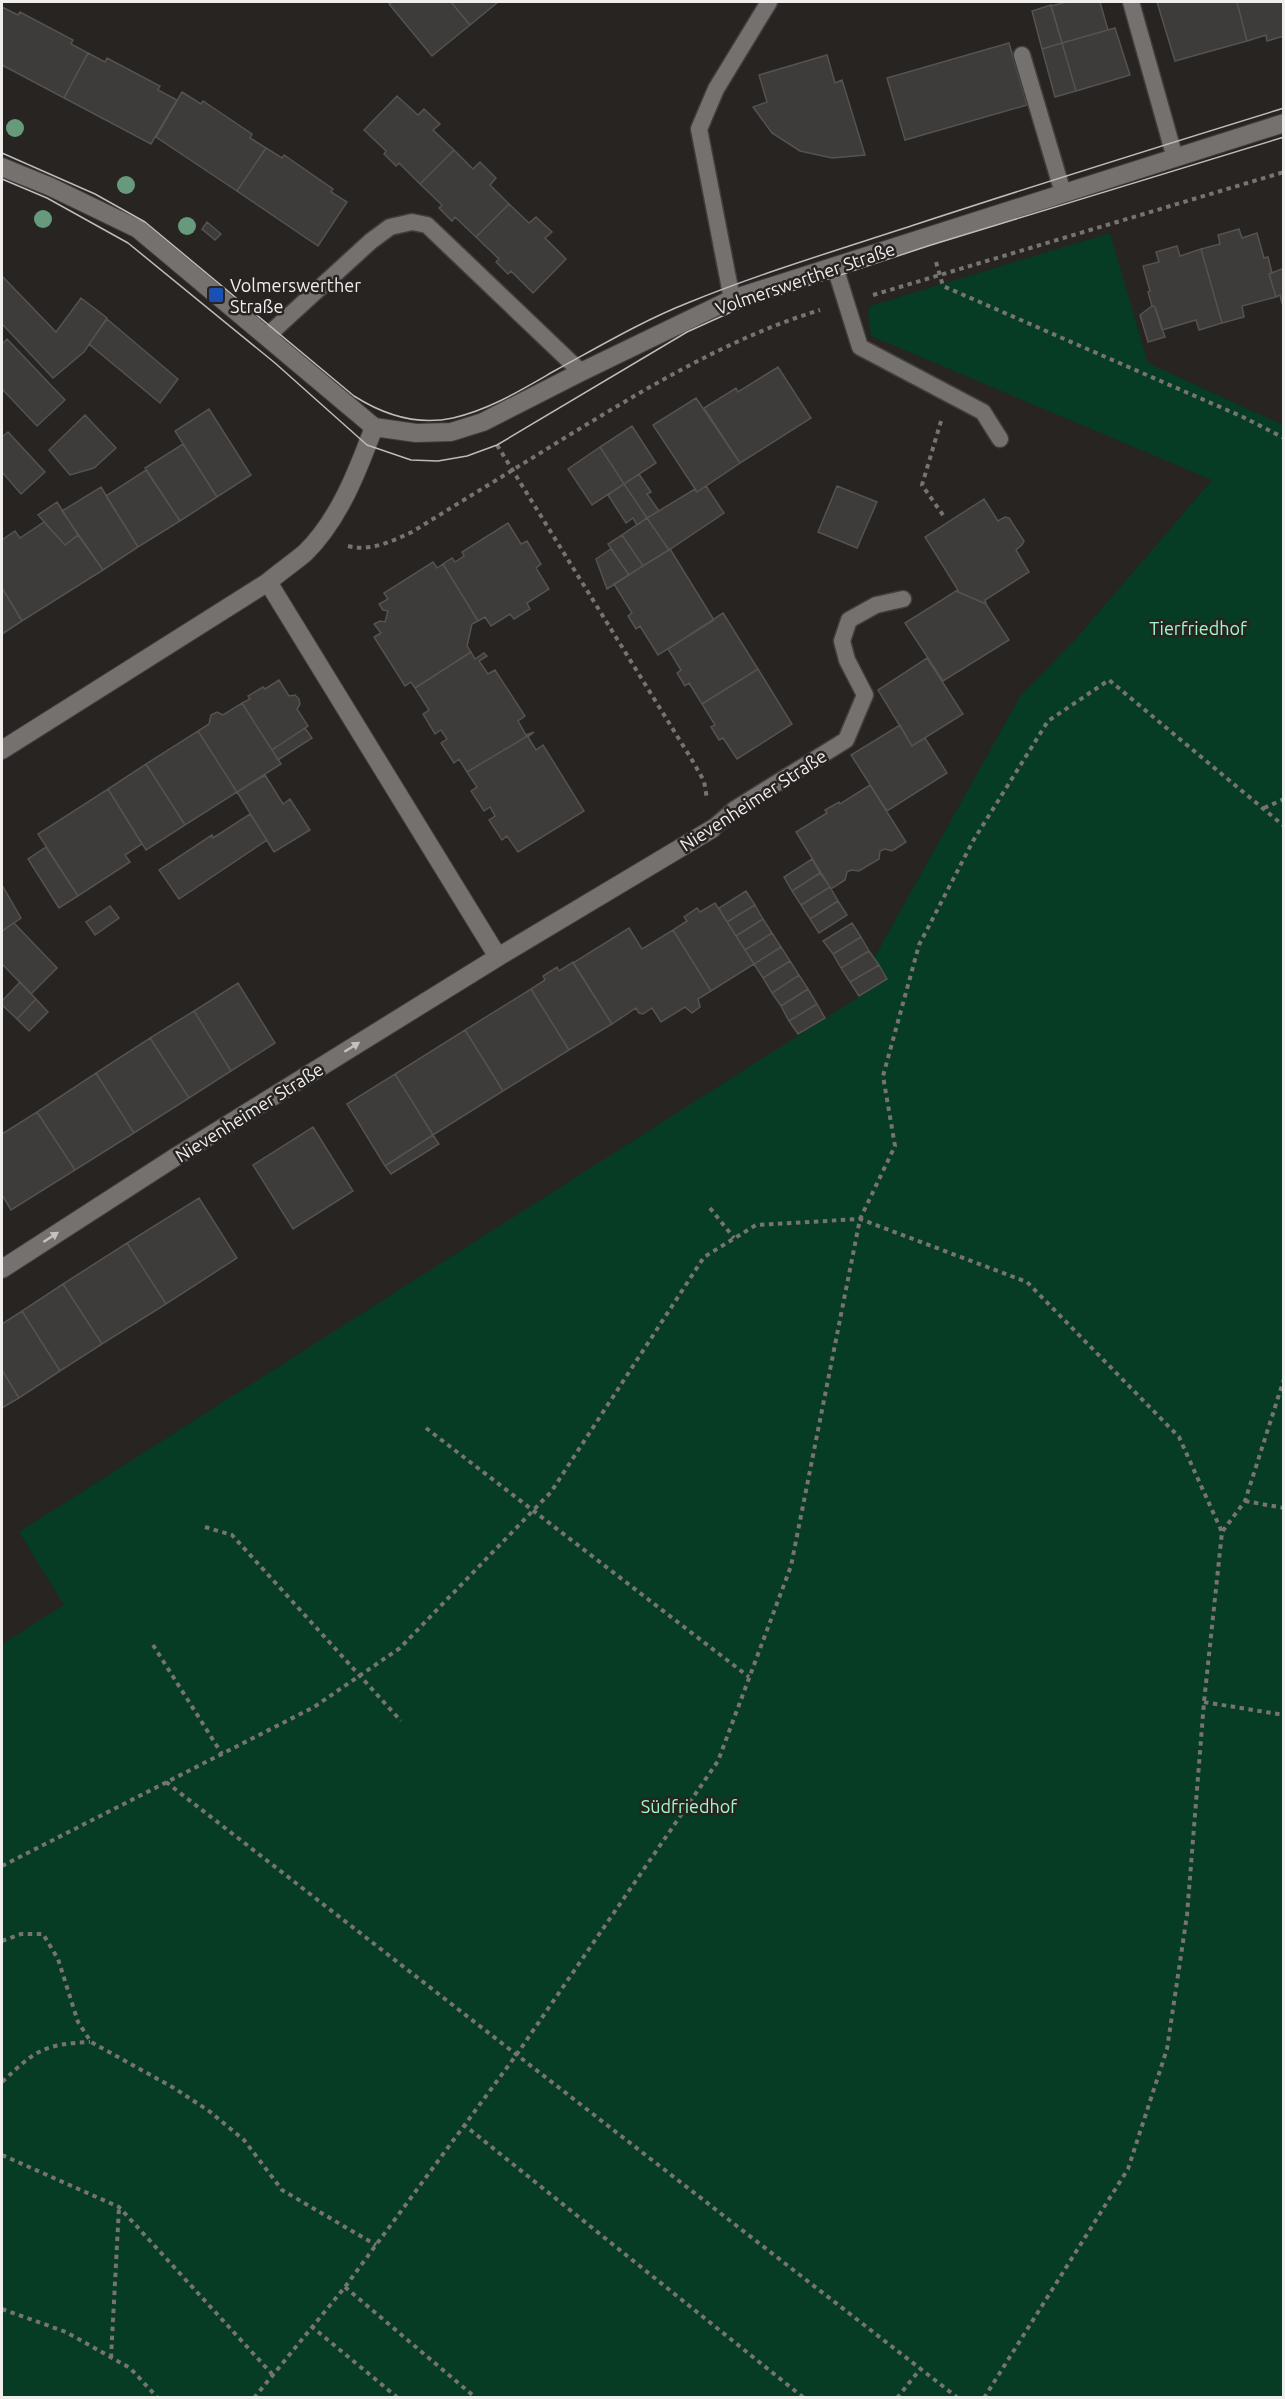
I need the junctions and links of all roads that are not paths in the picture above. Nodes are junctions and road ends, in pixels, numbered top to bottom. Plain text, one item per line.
1 (770, 2) edge
2 (1131, 2) edge
3 (1022, 55) dead end
4 (1284, 123) edge
5 (1175, 158) junction
6 (2, 167) edge
7 (1063, 193) junction
8 (834, 267) junction
9 (732, 299) junction
10 (266, 337) junction
11 (581, 372) junction
12 (374, 427) junction
13 (1000, 439) dead end
14 (268, 582) junction
15 (903, 599) dead end
16 (2, 750) edge
17 (712, 829) joint
18 (498, 957) junction
19 (2, 1269) edge

1 - 9 lane
2 - 5 lane
3 - 7 lane
4 - 5 street, Volmerswerther Straße
5 - 7 street, Volmerswerther Straße
6 - 10 street
7 - 8 street, Volmerswerther Straße
8 - 9 street, Volmerswerther Straße
8 - 13 lane
9 - 11 street, Volmerswerther Straße
10 - 11 lane
10 - 12 street
11 - 12 street, Volmerswerther Straße
12 - 14 street
14 - 16 street
14 - 18 street
15 - 17 lane, Nievenheimer Straße
17 - 18 street, Nievenheimer Straße
19 -> 18 street, Nievenheimer Straße

